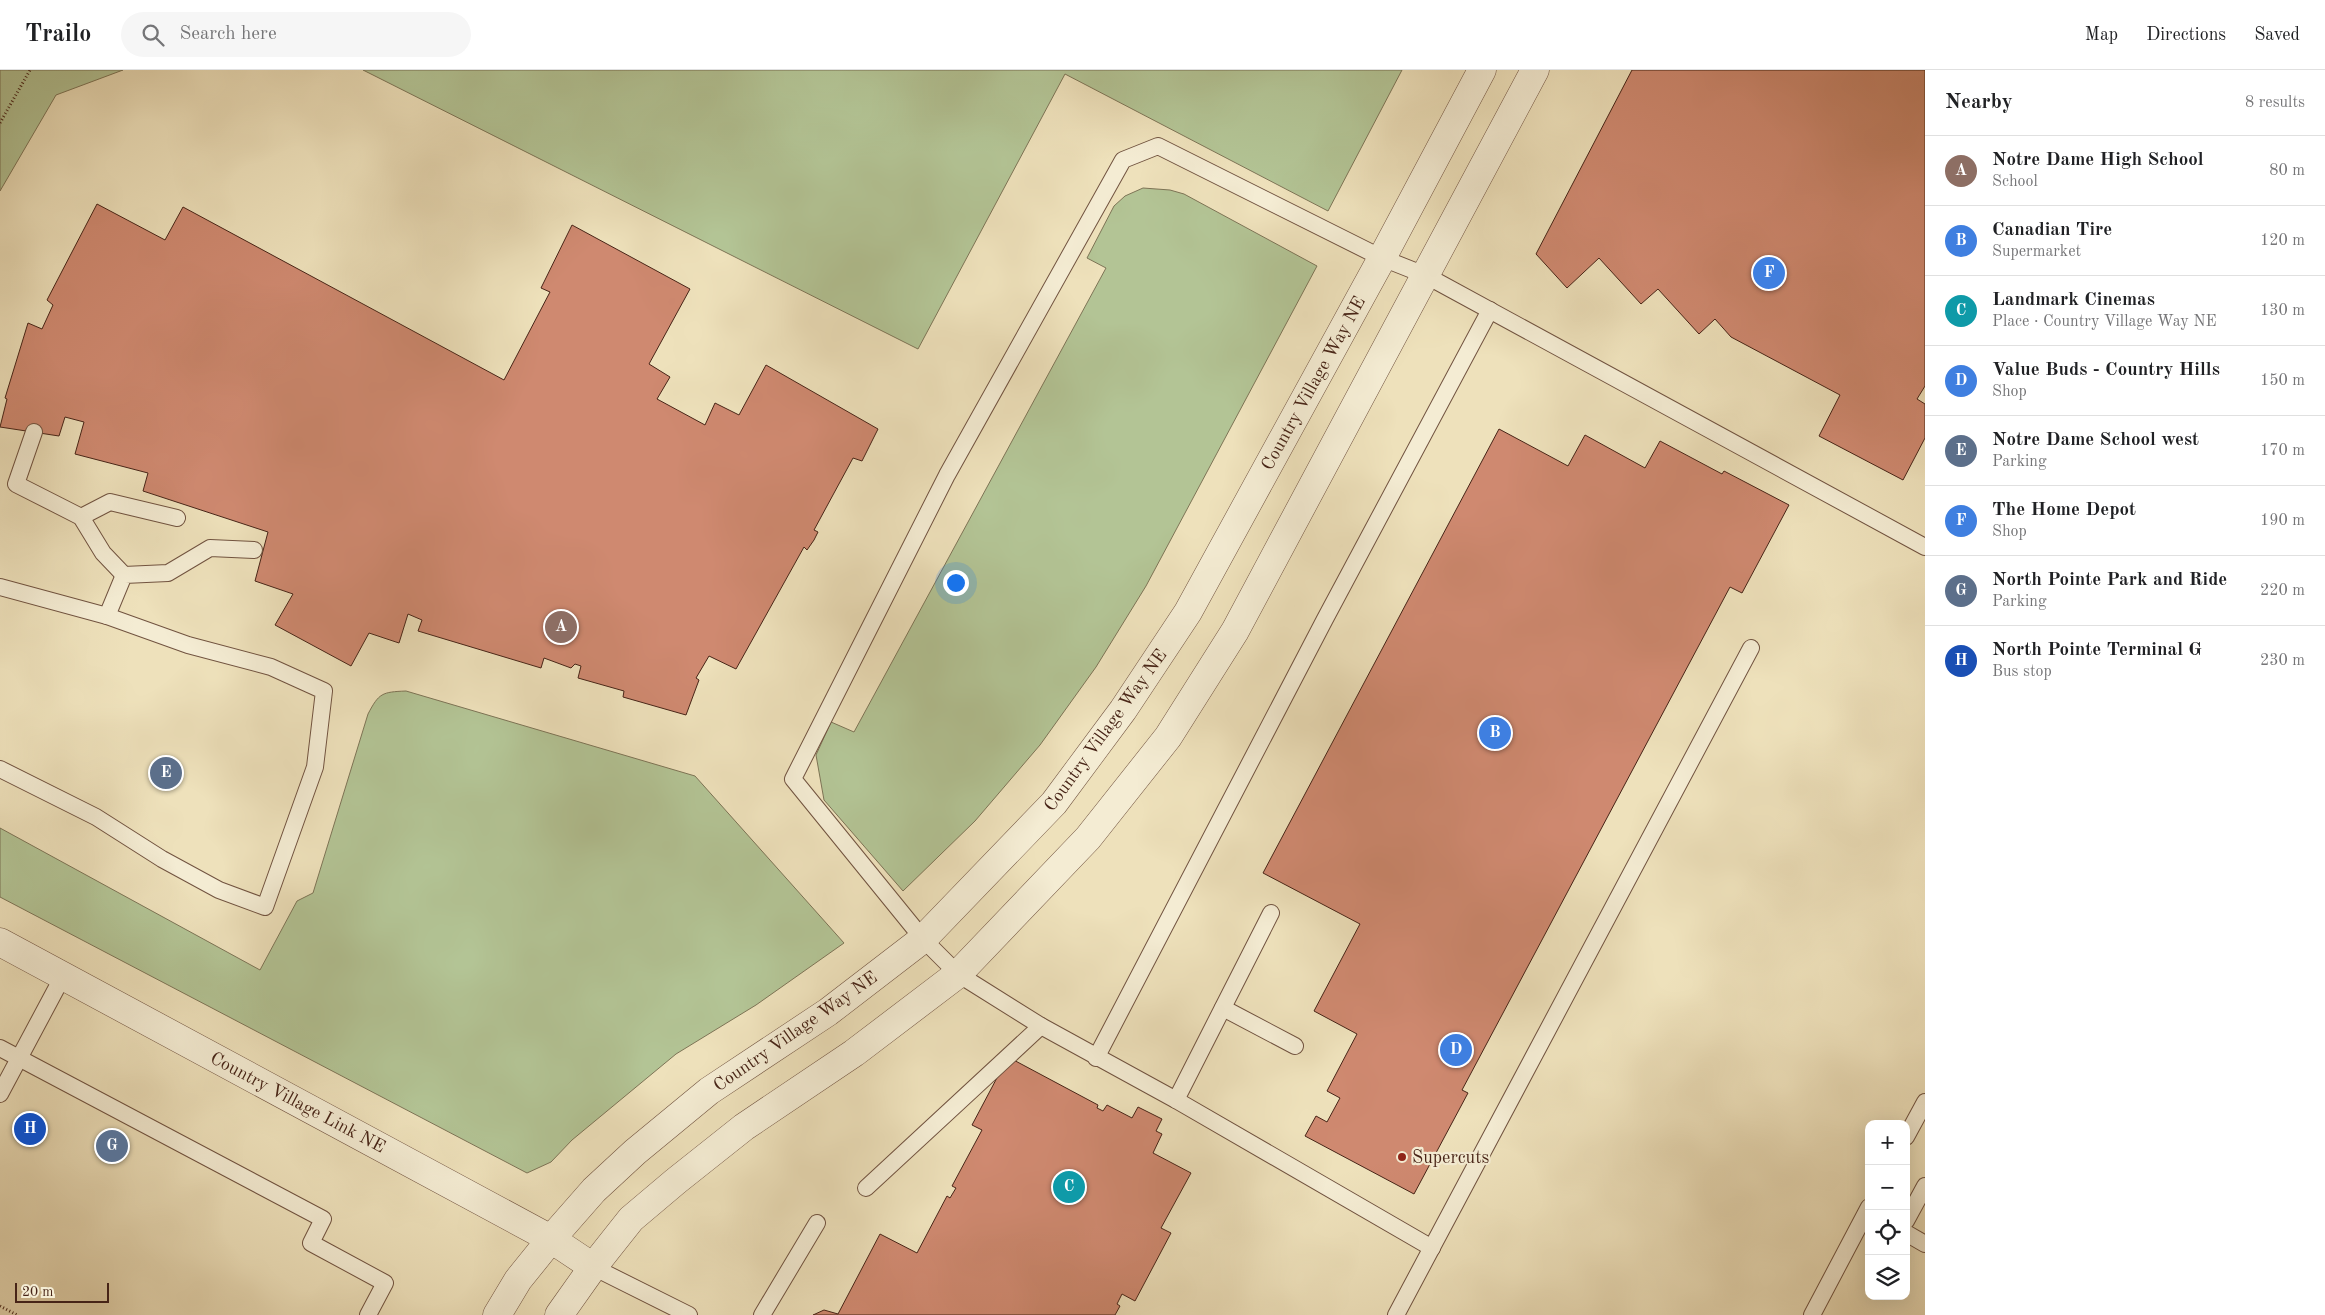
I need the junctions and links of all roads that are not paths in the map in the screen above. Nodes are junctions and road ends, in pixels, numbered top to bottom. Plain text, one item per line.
1 (1482, 70) edge
2 (1535, 70) edge
3 (1382, 258) junction
4 (1425, 274) junction
5 (1490, 310) junction
6 (34, 432) dead end
7 (81, 517) junction
8 (177, 518) dead end
9 (1925, 547) edge
10 (254, 550) dead end
11 (124, 575) junction
12 (0, 587) edge
13 (107, 616) junction
14 (1751, 648) dead end
15 (0, 769) edge
16 (1271, 913) dead end
17 (923, 939) junction
18 (0, 942) edge
19 (958, 974) junction
20 (63, 976) junction
21 (1223, 1008) junction
22 (1041, 1026) junction
23 (1295, 1046) dead end
24 (0, 1048) edge
25 (19, 1058) junction
26 (1096, 1058) junction
27 (0, 1094) edge
28 (1176, 1100) junction
29 (1925, 1102) edge
30 (1910, 1130) edge
31 (1925, 1186) edge
32 (866, 1188) dead end
33 (1910, 1214) edge
34 (1865, 1217) edge
35 (817, 1222) dead end
36 (1910, 1235) edge
37 (551, 1238) junction
38 (1925, 1244) edge
39 (1432, 1248) junction
40 (593, 1267) junction
41 (368, 1315) edge
42 (497, 1315) edge
43 (559, 1315) edge
44 (689, 1315) edge
45 (762, 1315) edge
46 (1396, 1315) edge
47 (1812, 1315) edge

1 - 3 street, Country Village Way NE
2 - 4 street
3 - 4 lane
3 - 17 street, Country Village Way NE
3 - 17 lane
4 - 5 lane
4 - 19 street
5 - 9 lane
5 - 26 lane
6 - 7 lane
7 - 8 lane
7 - 11 lane
10 - 11 lane
11 - 13 lane
12 - 13 lane
13 - 15 lane
14 - 39 lane
16 - 21 lane
17 - 19 lane
17 - 37 street, Country Village Way NE
18 - 20 street, Country Village Link NE
19 - 22 lane
19 - 40 street
20 - 25 lane
20 - 37 street, Country Village Link NE
21 - 23 lane
21 - 28 lane
22 - 26 lane
22 - 32 lane
24 - 25 lane
25 - 27 lane
25 - 41 lane
26 - 28 lane
28 - 39 lane
29 - 30 lane
31 - 33 lane
34 - 47 lane
35 - 45 lane
36 - 38 lane
37 - 40 street, Country Village Link NE
37 - 42 street, Country Village Way NE
39 - 46 lane
40 - 43 street
40 - 44 lane

